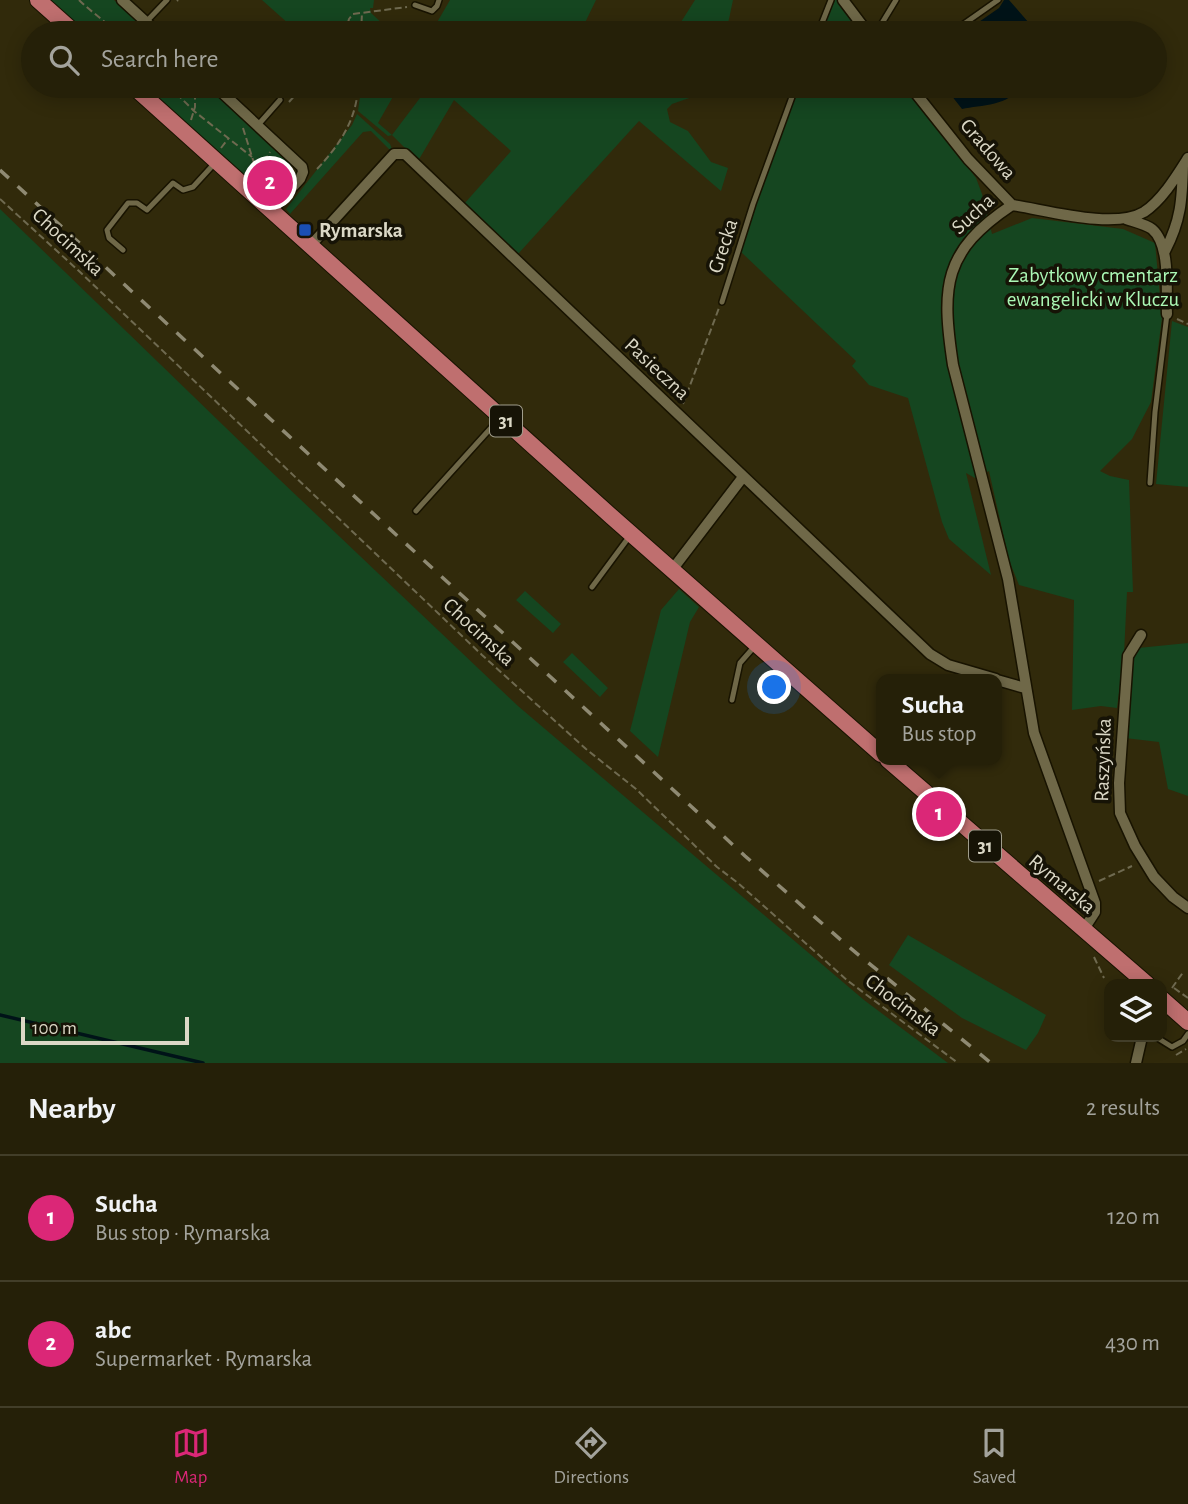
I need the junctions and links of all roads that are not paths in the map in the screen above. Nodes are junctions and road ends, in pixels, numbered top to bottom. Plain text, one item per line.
1 (38, 0) edge
2 (122, 0) edge
3 (167, 0) edge
4 (439, 0) edge
5 (831, 0) edge
6 (843, 0) edge
7 (895, 0) edge
8 (998, 0) edge
9 (415, 5) road end
10 (62, 21) edge
11 (145, 21) edge
12 (147, 21) edge
13 (823, 21) edge
14 (859, 21) edge
15 (883, 21) edge
16 (968, 21) edge
17 (146, 98) edge
18 (228, 98) edge
19 (792, 98) edge
20 (919, 98) edge
21 (280, 100) dead end
22 (258, 125) junction
23 (220, 153) junction
24 (1186, 162) edge
25 (1012, 205) junction
26 (272, 210) junction
27 (1126, 219) junction
28 (311, 246) junction
29 (123, 250) dead end
30 (1165, 251) junction
31 (722, 302) road end
32 (1167, 314) joint
33 (501, 416) junction
34 (743, 477) junction
35 (1150, 483) dead end
36 (416, 511) dead end
37 (631, 534) junction
38 (672, 570) junction
39 (592, 587) dead end
40 (1141, 635) dead end
41 (757, 644) junction
42 (979, 674) edge
43 (1002, 681) edge
44 (1025, 688) junction
45 (732, 700) dead end
46 (876, 750) edge
47 (894, 765) edge
48 (1188, 908) edge
49 (1084, 929) junction
50 (1141, 979) edge
51 (1168, 993) edge
52 (1188, 1022) edge
53 (1188, 1034) edge
54 (1141, 1042) edge
55 (1164, 1042) edge
56 (1136, 1063) edge

1 - 10 main road
2 - 11 street
3 - 12 lane
4 - 9 lane
5 - 13 lane
6 - 14 street
7 - 15 lane
8 - 16 lane
17 - 23 main road, 31
18 - 22 street
19 - 31 lane, Grecka
20 - 25 street, Gradowa
21 - 22 lane
22 - 26 street
23 - 26 main road, 31
23 - 29 lane
24 - 27 street
24 - 30 street
25 - 27 street, Sucha
25 - 44 street, Sucha
26 - 28 main road, 31
27 - 30 street
28 - 33 main road, 31
28 - 34 street, Pasieczna
30 - 32 street
32 - 35 lane
33 - 36 lane
33 - 37 main road, 31
34 - 38 street
34 - 42 street, Pasieczna
37 - 38 main road, 31
37 - 39 lane
38 - 41 main road, 31
40 - 48 street, Raszyńska
41 - 45 lane
41 - 46 main road, 31
43 - 44 street, Pasieczna
44 - 49 street, Sucha
47 - 49 main road, Rymarska / 31
49 - 50 main road, Rymarska / 31
51 - 52 main road
53 - 55 lane
54 - 56 street

